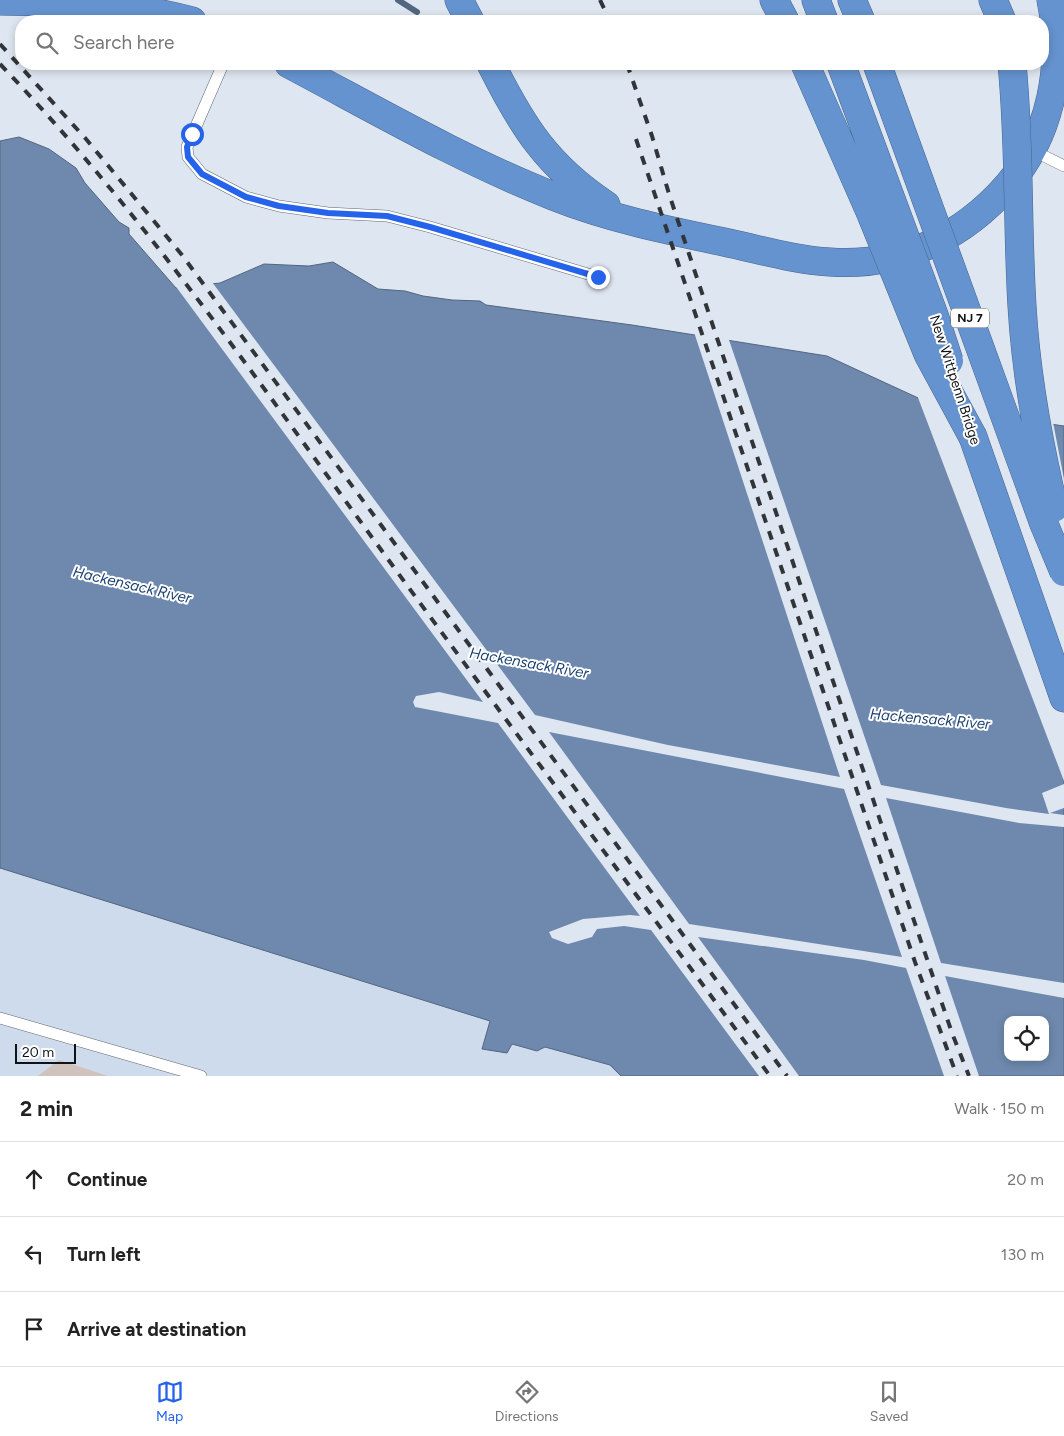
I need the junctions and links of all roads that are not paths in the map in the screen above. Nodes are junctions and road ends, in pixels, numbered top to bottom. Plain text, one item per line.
1 (459, 0) edge
2 (774, 0) edge
3 (816, 0) edge
4 (852, 0) edge
5 (993, 0) edge
6 (1051, 0) edge
7 (0, 1) edge
8 (165, 15) edge
9 (467, 15) edge
10 (782, 15) edge
11 (822, 15) edge
12 (858, 15) edge
13 (999, 15) edge
14 (1060, 51) edge
15 (220, 70) edge
16 (300, 70) edge
17 (494, 70) edge
18 (808, 70) edge
19 (843, 70) edge
20 (879, 70) edge
21 (1012, 70) edge
22 (1032, 150) junction
23 (1064, 166) edge
24 (630, 221) junction
25 (598, 277) dead end
26 (973, 437) junction
27 (1064, 545) edge
28 (1064, 572) edge
29 (1064, 698) edge
30 (0, 1018) edge
31 (201, 1076) edge

1 - 9 highway
2 - 10 highway
3 - 11 highway
4 - 12 highway
5 - 13 highway
6 - 14 highway
7 - 8 highway
14 - 22 highway
15 - 25 lane
16 - 24 highway
17 - 24 highway
18 - 26 highway, bridge
19 - 26 highway, New Wittpenn Bridge / NJ 7, bridge
20 - 28 highway, NJ 7, bridge
21 - 27 highway, bridge
22 - 23 lane
22 - 24 highway
26 - 29 highway, New Wittpenn Bridge / NJ 7
30 - 31 lane

